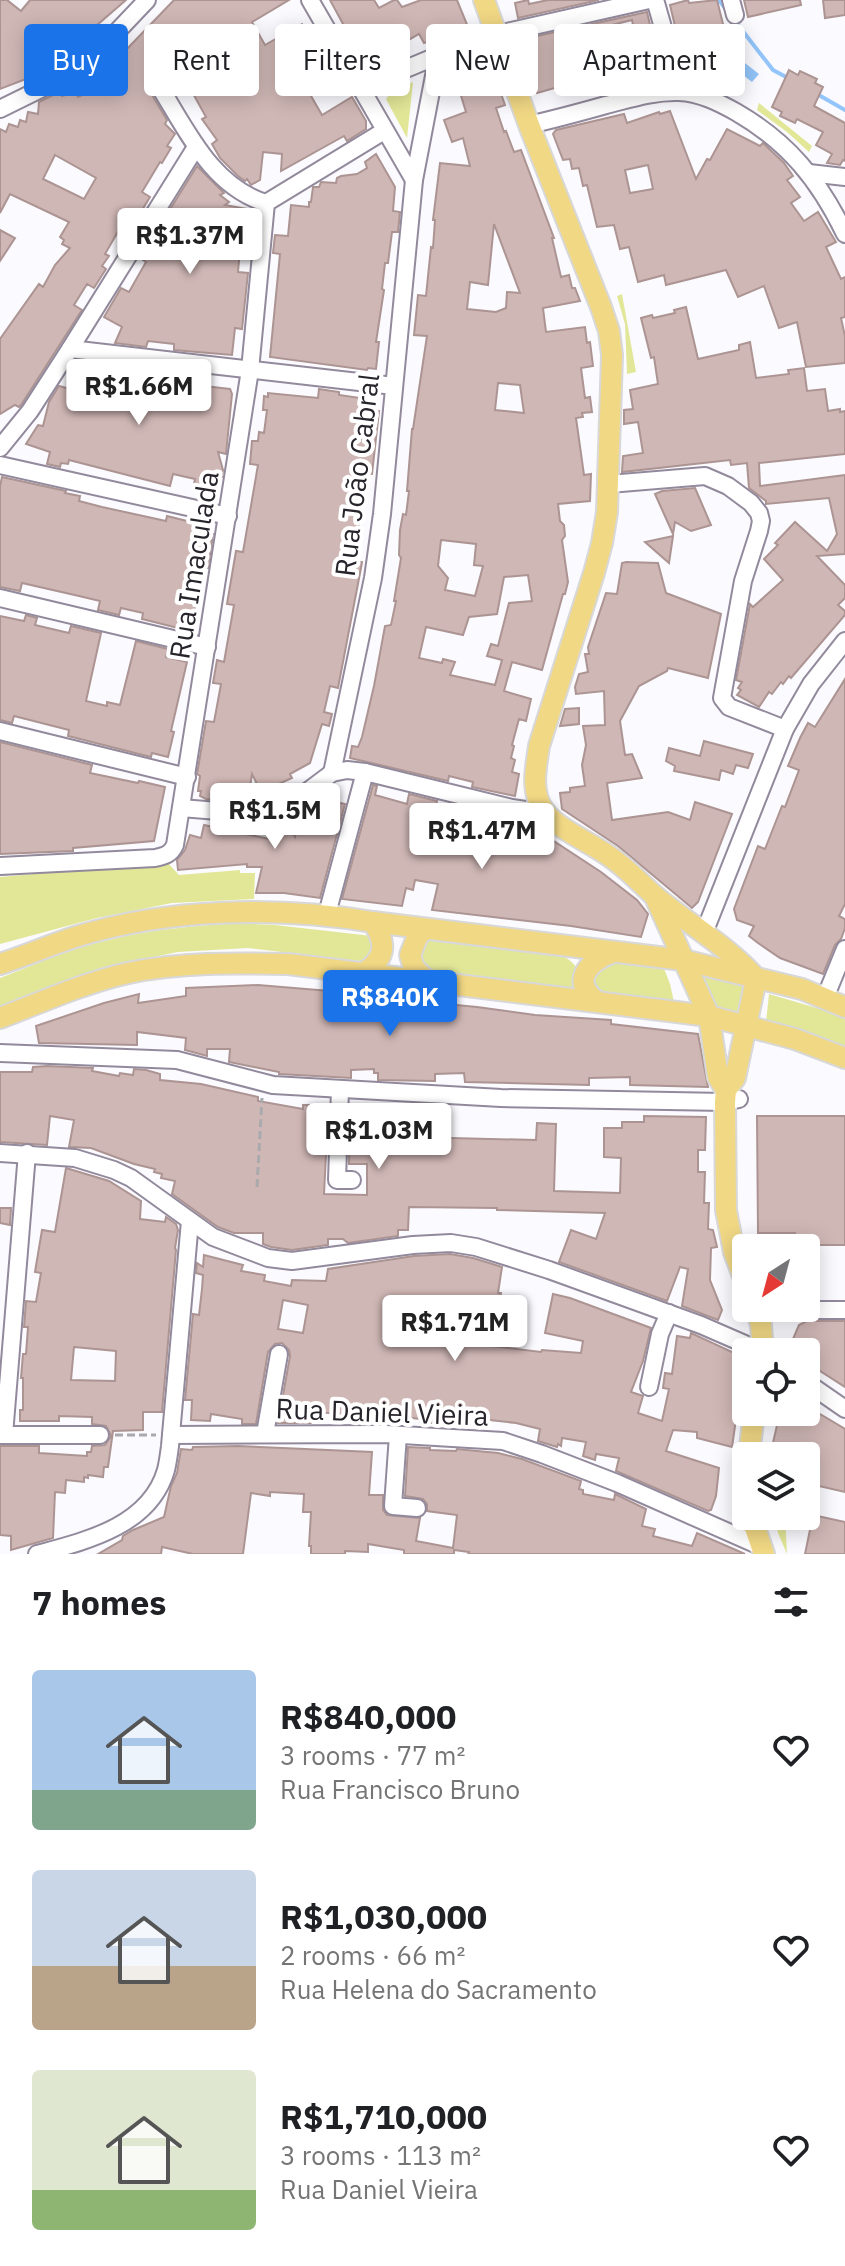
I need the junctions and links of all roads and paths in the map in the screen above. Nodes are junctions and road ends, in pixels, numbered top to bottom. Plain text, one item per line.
1 (147, 0) edge
2 (310, 0) edge
3 (484, 0) edge
4 (657, 1) edge
5 (324, 24) edge
6 (493, 24) edge
7 (662, 24) edge
8 (538, 26) edge
9 (165, 96) edge
10 (364, 96) edge
11 (430, 96) edge
12 (519, 96) edge
13 (0, 109) edge
14 (529, 125) junction
15 (384, 131) junction
16 (196, 147) junction
17 (809, 173) junction
18 (845, 177) edge
19 (414, 180) junction
20 (266, 203) junction
21 (845, 234) edge
22 (70, 349) junction
23 (250, 370) junction
24 (394, 386) junction
25 (0, 448) edge
26 (0, 465) edge
27 (609, 484) junction
28 (228, 516) junction
29 (0, 598) edge
30 (845, 641) edge
31 (207, 647) junction
32 (785, 729) junction
33 (0, 731) edge
34 (365, 772) junction
35 (332, 773) junction
36 (187, 777) junction
37 (181, 808) junction
38 (545, 813) junction
39 (0, 866) edge
40 (655, 895) junction
41 (327, 914) junction
42 (373, 922) junction
43 (426, 929) junction
44 (704, 933) junction
45 (845, 949) edge
46 (614, 952) junction
47 (683, 960) junction
48 (0, 964) edge
49 (364, 973) junction
50 (755, 977) junction
51 (427, 981) junction
52 (825, 998) junction
53 (598, 1002) junction
54 (845, 1007) edge
55 (709, 1016) junction
56 (0, 1018) edge
57 (745, 1025) junction
58 (0, 1053) edge
59 (845, 1058) edge
60 (263, 1082) junction
61 (340, 1089) junction
62 (730, 1097) junction
63 (0, 1153) edge
64 (27, 1153) junction
65 (352, 1180) dead end
66 (257, 1187) dead end
67 (190, 1221) junction
68 (732, 1243) edge
69 (7, 1302) edge
70 (820, 1310) edge
71 (845, 1310) edge
72 (669, 1313) junction
73 (732, 1339) edge
74 (279, 1354) dead end
75 (649, 1387) dead end
76 (820, 1392) edge
77 (845, 1409) edge
78 (265, 1434) junction
79 (2, 1435) edge
80 (100, 1435) joint
81 (171, 1435) junction
82 (398, 1435) junction
83 (417, 1508) dead end
84 (756, 1530) edge
85 (61, 1551) edge
86 (763, 1551) edge
87 (37, 1554) edge

1 - 13 street
2 - 5 street
3 - 6 main road
4 - 7 street
4 - 8 street
9 - 16 street
10 - 15 street
11 - 19 street, Rua João Cabral
12 - 14 main road
14 - 17 street
14 - 27 main road
15 - 19 street
15 - 20 street
16 - 20 street
16 - 22 street
17 - 18 street
17 - 21 street
19 - 24 street, Rua João Cabral
20 - 23 street, Rua Imaculada
22 - 23 street
22 - 25 street
23 - 24 street
23 - 28 street, Rua Imaculada
24 - 35 street, Rua João Cabral
26 - 28 street
27 - 32 street
27 - 38 main road
28 - 31 street, Rua Imaculada
29 - 31 street
30 - 32 street
31 - 36 street, Rua Imaculada
32 - 44 street
33 - 36 street
34 - 35 street
34 - 38 street
34 - 41 street
35 - 37 street
36 - 37 street, Rua Imaculada
37 - 39 street, Rua Imaculada
38 - 40 main road
40 - 44 main road
40 - 47 main road
41 - 42 main road
41 - 48 main road
42 - 43 main road
42 - 49 main road
43 - 46 main road
43 - 51 main road
44 - 50 main road
45 - 52 street
46 - 47 main road
46 - 53 main road
47 - 50 main road
47 - 55 main road
49 - 51 main road
49 - 56 main road
50 - 52 main road
50 - 57 main road
51 - 53 main road
52 - 54 main road
53 - 55 main road
55 - 57 main road
55 - 62 main road
57 - 59 main road
57 - 62 main road
58 - 60 street
60 - 61 street
60 - 66 path
61 - 62 street
61 - 65 street
62 - 68 main road
63 - 64 street
64 - 67 street
64 - 69 street
67 - 72 street
67 - 81 street
69 - 79 street
70 - 71 street
72 - 73 street
72 - 75 street
74 - 78 street
76 - 77 street
78 - 81 street, Rua Daniel Vieira
78 - 82 street, Rua Daniel Vieira
79 - 80 street
80 - 81 path
81 - 85 street
82 - 83 street
82 - 86 street, Rua Daniel Vieira
84 - 86 main road
85 - 87 street

